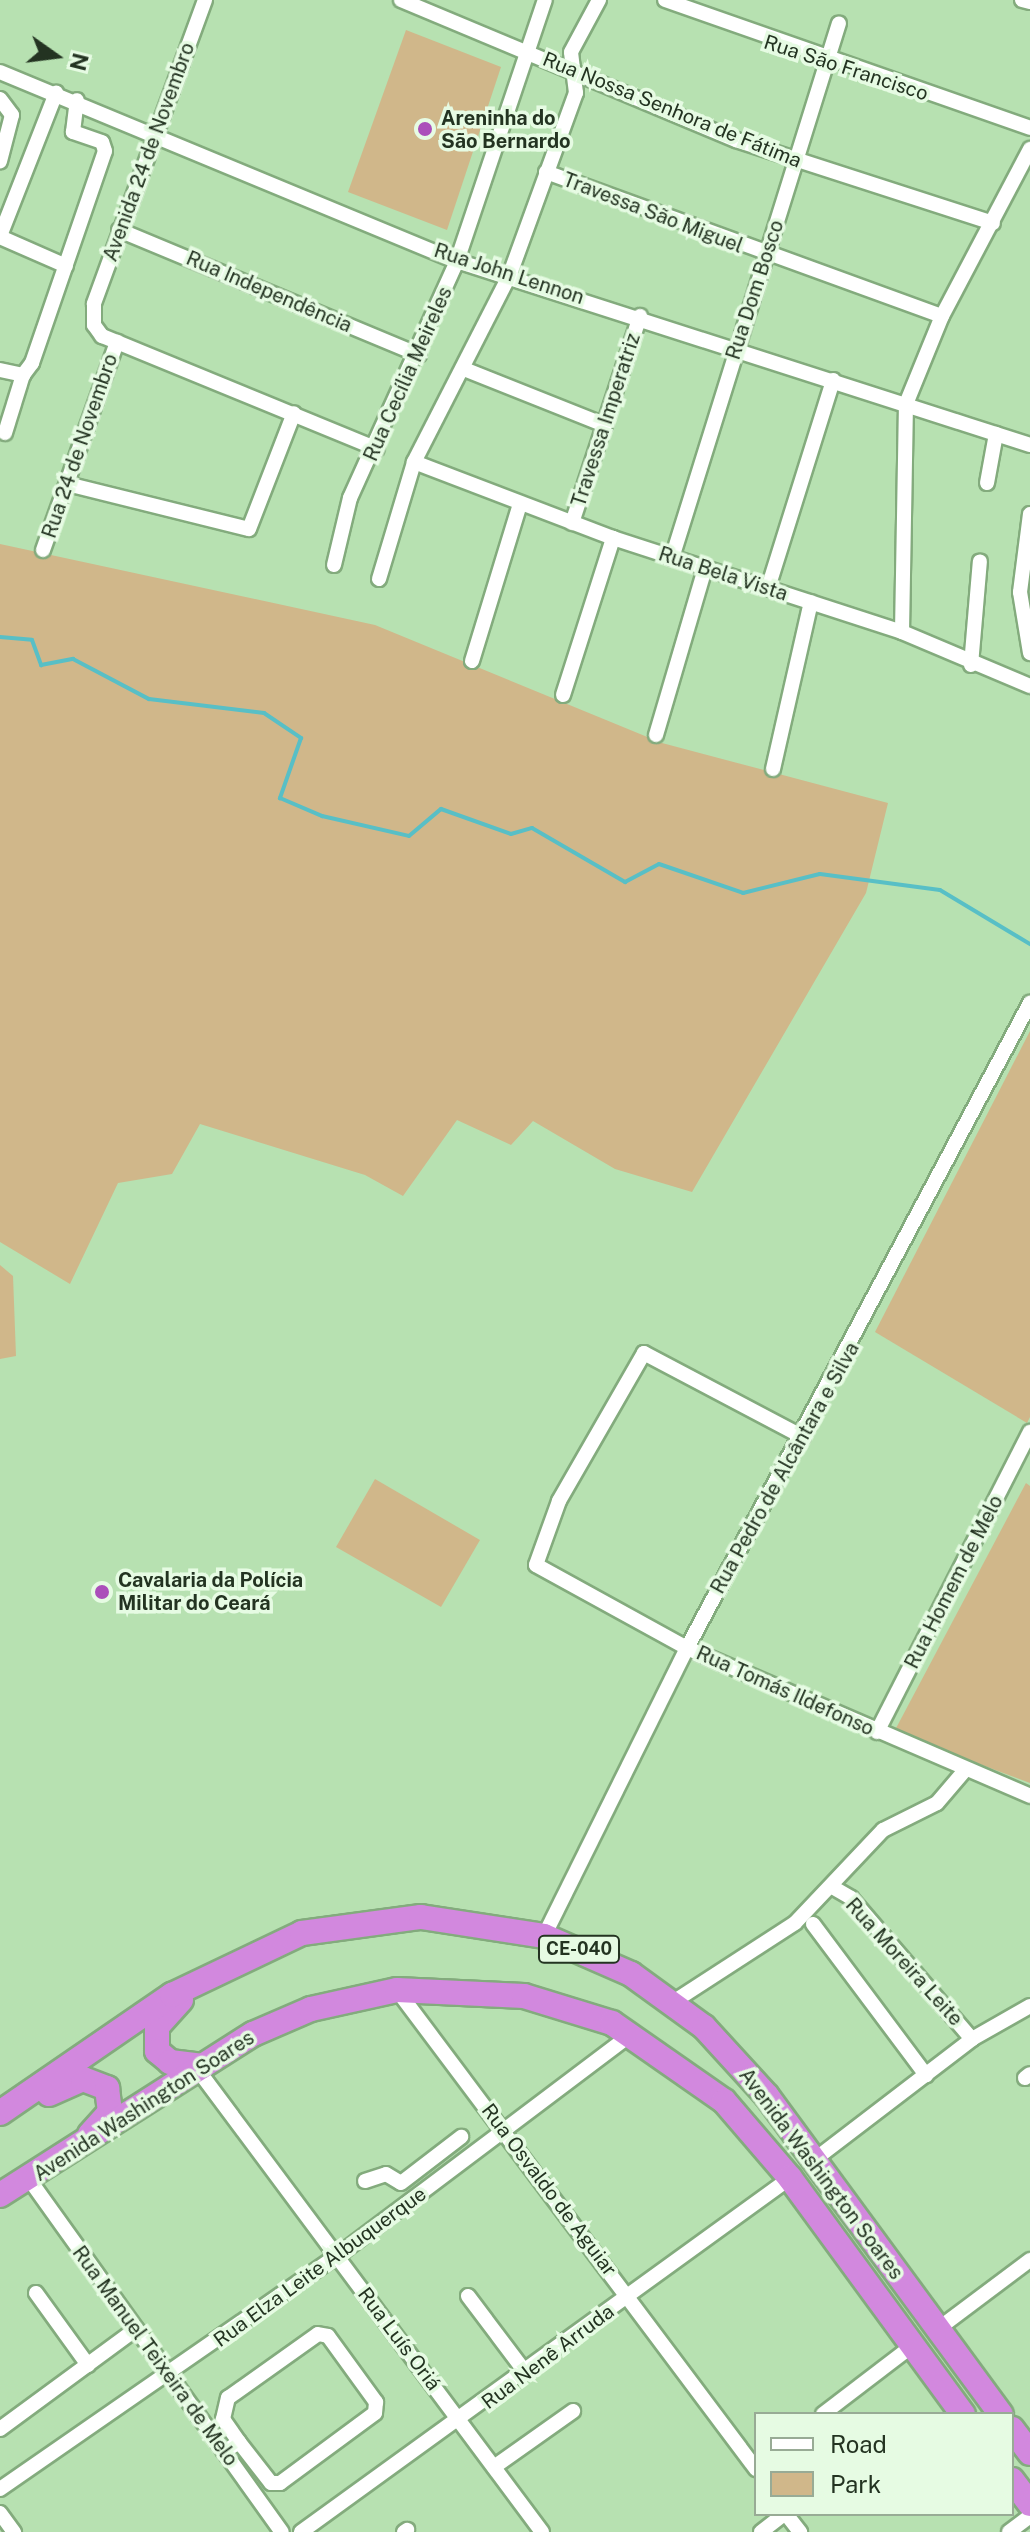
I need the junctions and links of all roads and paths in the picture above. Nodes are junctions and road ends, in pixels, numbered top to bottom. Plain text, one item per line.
1 (205, 0) edge
2 (401, 0) edge
3 (545, 0) edge
4 (599, 0) edge
5 (665, 0) edge
6 (1022, 0) edge
7 (1030, 2) edge
8 (839, 23) dead end
9 (524, 52) junction
10 (825, 62) junction
11 (0, 72) edge
12 (575, 72) junction
13 (56, 93) junction
14 (0, 99) edge
15 (77, 100) junction
16 (1030, 128) edge
17 (153, 135) junction
18 (1030, 149) edge
19 (0, 161) edge
20 (796, 161) junction
21 (546, 172) junction
22 (993, 223) junction
23 (119, 230) junction
24 (0, 236) edge
25 (766, 256) junction
26 (457, 261) junction
27 (66, 266) junction
28 (510, 274) junction
29 (640, 316) junction
30 (942, 316) junction
31 (117, 342) junction
32 (735, 351) junction
33 (419, 355) junction
34 (464, 369) junction
35 (0, 370) edge
36 (23, 375) junction
37 (833, 380) junction
38 (906, 404) junction
39 (294, 413) junction
40 (605, 425) junction
41 (5, 433) dead end
42 (996, 434) junction
43 (1030, 445) edge
44 (377, 449) junction
45 (414, 462) junction
46 (987, 483) dead end
47 (67, 484) junction
48 (520, 504) junction
49 (1030, 514) edge
50 (572, 523) junction
51 (613, 538) junction
52 (43, 550) dead end
53 (672, 558) junction
54 (980, 561) dead end
55 (334, 565) dead end
56 (705, 568) junction
57 (379, 579) dead end
58 (768, 588) junction
59 (811, 602) junction
60 (902, 632) junction
61 (1030, 653) edge
62 (472, 661) dead end
63 (971, 665) junction
64 (1030, 686) edge
65 (563, 695) dead end
66 (656, 735) dead end
67 (773, 769) dead end
68 (1030, 1003) edge
69 (1030, 1432) edge
70 (803, 1437) junction
71 (687, 1648) junction
72 (877, 1732) junction
73 (966, 1769) junction
74 (1030, 1796) edge
75 (834, 1888) junction
76 (813, 1924) dead end
77 (544, 1936) junction
78 (196, 1983) junction
79 (397, 1990) junction
80 (673, 2002) junction
81 (1030, 2006) edge
82 (632, 2034) junction
83 (972, 2039) junction
84 (201, 2068) junction
85 (926, 2075) junction
86 (0, 2115) edge
87 (503, 2130) junction
88 (461, 2137) dead end
89 (77, 2153) junction
90 (814, 2160) junction
91 (790, 2178) junction
92 (29, 2179) junction
93 (365, 2181) dead end
94 (401, 2183) junction
95 (0, 2195) edge
96 (414, 2200) junction
97 (337, 2256) junction
98 (1030, 2260) edge
99 (36, 2293) dead end
100 (468, 2296) dead end
101 (630, 2296) junction
102 (136, 2329) junction
103 (938, 2329) junction
104 (912, 2346) junction
105 (88, 2365) junction
106 (526, 2373) junction
107 (169, 2376) junction
108 (573, 2411) dead end
109 (826, 2412) edge
110 (962, 2412) edge
111 (1000, 2412) edge
112 (460, 2422) junction
113 (0, 2429) edge
114 (1014, 2432) edge
115 (239, 2442) junction
116 (224, 2452) junction
117 (1030, 2453) edge
118 (754, 2466) edge
119 (494, 2467) junction
120 (1014, 2483) edge
121 (0, 2489) edge
122 (1030, 2504) edge
123 (0, 2513) edge
124 (782, 2516) edge
125 (787, 2516) edge
126 (1030, 2516) edge
127 (14, 2532) edge
128 (282, 2532) edge
129 (301, 2532) edge
130 (542, 2532) edge
131 (761, 2532) edge
132 (800, 2532) edge
133 (1009, 2532) edge

1 - 17 street, Avenida 24 de Novembro
2 - 9 street, Rua Nossa Senhora de Fátima
3 - 9 street, Rua Cecília Meireles
4 - 12 street, Rua Cecília Meireles
5 - 10 street, Rua São Francisco
6 - 7 street
8 - 10 street, Rua Dom Bosco
9 - 12 street, Rua Nossa Senhora de Fátima
9 - 26 street, Rua Cecília Meireles
10 - 16 street, Rua São Francisco
10 - 20 street, Rua Dom Bosco
11 - 13 street, Rua John Lennon
12 - 20 street, Rua Nossa Senhora de Fátima
12 - 21 street, Rua Cecília Meireles
13 - 15 street, Rua John Lennon
13 - 24 street
14 - 19 street
15 - 17 street, Rua John Lennon
15 - 27 street
17 - 23 street, Avenida 24 de Novembro
17 - 26 street, Rua John Lennon
18 - 22 street
20 - 22 street, Rua Nossa Senhora de Fátima
20 - 25 street, Rua Dom Bosco
21 - 25 street, Travessa São Miguel
21 - 28 street, Rua Cecília Meireles
22 - 30 street
23 - 31 street, Avenida 24 de Novembro
23 - 33 street, Rua Independência
24 - 27 street
25 - 30 street, Travessa São Miguel
25 - 32 street, Rua Dom Bosco
26 - 28 street, Rua John Lennon
26 - 33 street, Rua Cecília Meireles
27 - 36 street
28 - 29 street, Rua John Lennon
28 - 34 street, Rua Cecília Meireles
29 - 32 street, Rua John Lennon
29 - 40 street, Travessa Imperatriz
30 - 38 street
31 - 39 street
31 - 47 street, Rua 24 de Novembro
32 - 37 street, Rua John Lennon
32 - 53 street, Rua Dom Bosco
33 - 44 street, Rua Cecília Meireles
34 - 40 street
34 - 45 street, Rua Cecília Meireles
35 - 36 street
36 - 41 street
37 - 38 street, Rua John Lennon
37 - 58 street
38 - 42 street, Rua John Lennon
38 - 60 street
39 - 44 street
39 - 47 street
40 - 50 street, Travessa Imperatriz
42 - 43 street, Rua John Lennon
42 - 46 street
44 - 55 street, Rua Cecília Meireles
45 - 48 street, Rua Bela Vista
45 - 57 street, Rua Cecília Meireles
47 - 52 street, Rua 24 de Novembro
48 - 50 street, Rua Bela Vista
48 - 62 street
49 - 61 street
50 - 51 street, Rua Bela Vista
51 - 53 street, Rua Bela Vista
51 - 65 street
53 - 56 street, Rua Bela Vista
54 - 63 street
56 - 58 street, Rua Bela Vista
56 - 66 street
58 - 59 street, Rua Bela Vista
59 - 60 street, Rua Bela Vista
59 - 67 street
60 - 63 street, Rua Bela Vista
63 - 64 street, Rua Bela Vista
68 - 70 street, Rua Pedro de Alcântara e Silva
69 - 72 street, Rua Homem de Melo
70 - 71 street, Rua Pedro de Alcântara e Silva
70 - 71 street, Rua Tomás Ildefonso
71 - 72 street, Rua Tomás Ildefonso
71 - 77 street, Rua Pedro de Alcântara e Silva
72 - 73 street, Rua Tomás Ildefonso
73 - 74 street, Rua Tomás Ildefonso
73 - 75 street
75 - 80 street
75 - 83 street, Rua Moreira Leite
76 - 85 street
77 - 78 highway, Avenida Washington Soares / CE-040
77 - 80 highway, Avenida Washington Soares / CE-040
78 - 84 highway
78 - 86 highway, Avenida Washington Soares / CE-040
79 - 82 highway, Avenida Washington Soares
79 - 84 highway, Avenida Washington Soares
79 - 87 street, Rua Osvaldo de Aguiar
80 - 90 highway, Avenida Washington Soares / CE-040
81 - 83 street
82 - 87 street, Rua Elza Leite Albuquerque
82 - 91 highway, Avenida Washington Soares
83 - 85 street
84 - 89 highway, Avenida Washington Soares
84 - 97 street, Rua Luís Oriá
85 - 90 street
86 - 89 highway
87 - 96 street, Rua Elza Leite Albuquerque
87 - 101 street, Rua Osvaldo de Aguiar
88 - 94 street
89 - 92 highway, Avenida Washington Soares
90 - 103 highway, Avenida Washington Soares / CE-040
91 - 101 street, Rua Nenê Arruda
91 - 104 highway, Avenida Washington Soares
92 - 95 highway, Avenida Washington Soares
92 - 102 street, Rua Manuel Teixeira de Melo
93 - 94 street
94 - 96 street
96 - 97 street, Rua Elza Leite Albuquerque
97 - 107 street, Rua Elza Leite Albuquerque
97 - 112 street, Rua Luís Oriá
98 - 103 street
99 - 105 street
100 - 106 street
101 - 106 street, Rua Nenê Arruda
101 - 118 street, Rua Osvaldo de Aguiar
102 - 105 street
102 - 107 street, Rua Manuel Teixeira de Melo
103 - 111 highway, Avenida Washington Soares / CE-040
104 - 109 street
104 - 110 highway, Avenida Washington Soares
105 - 113 street
106 - 112 street, Rua Nenê Arruda
107 - 116 street, Rua Manuel Teixeira de Melo
107 - 121 street, Rua Elza Leite Albuquerque
108 - 119 street
112 - 119 street, Rua Luís Oriá
112 - 129 street, Rua Nenê Arruda
114 - 117 highway
115 - 115 street
115 - 116 street
116 - 128 street, Rua Manuel Teixeira de Melo
119 - 130 street, Rua Luís Oriá
120 - 122 highway
123 - 127 street
124 - 131 street
125 - 132 street
126 - 133 street

